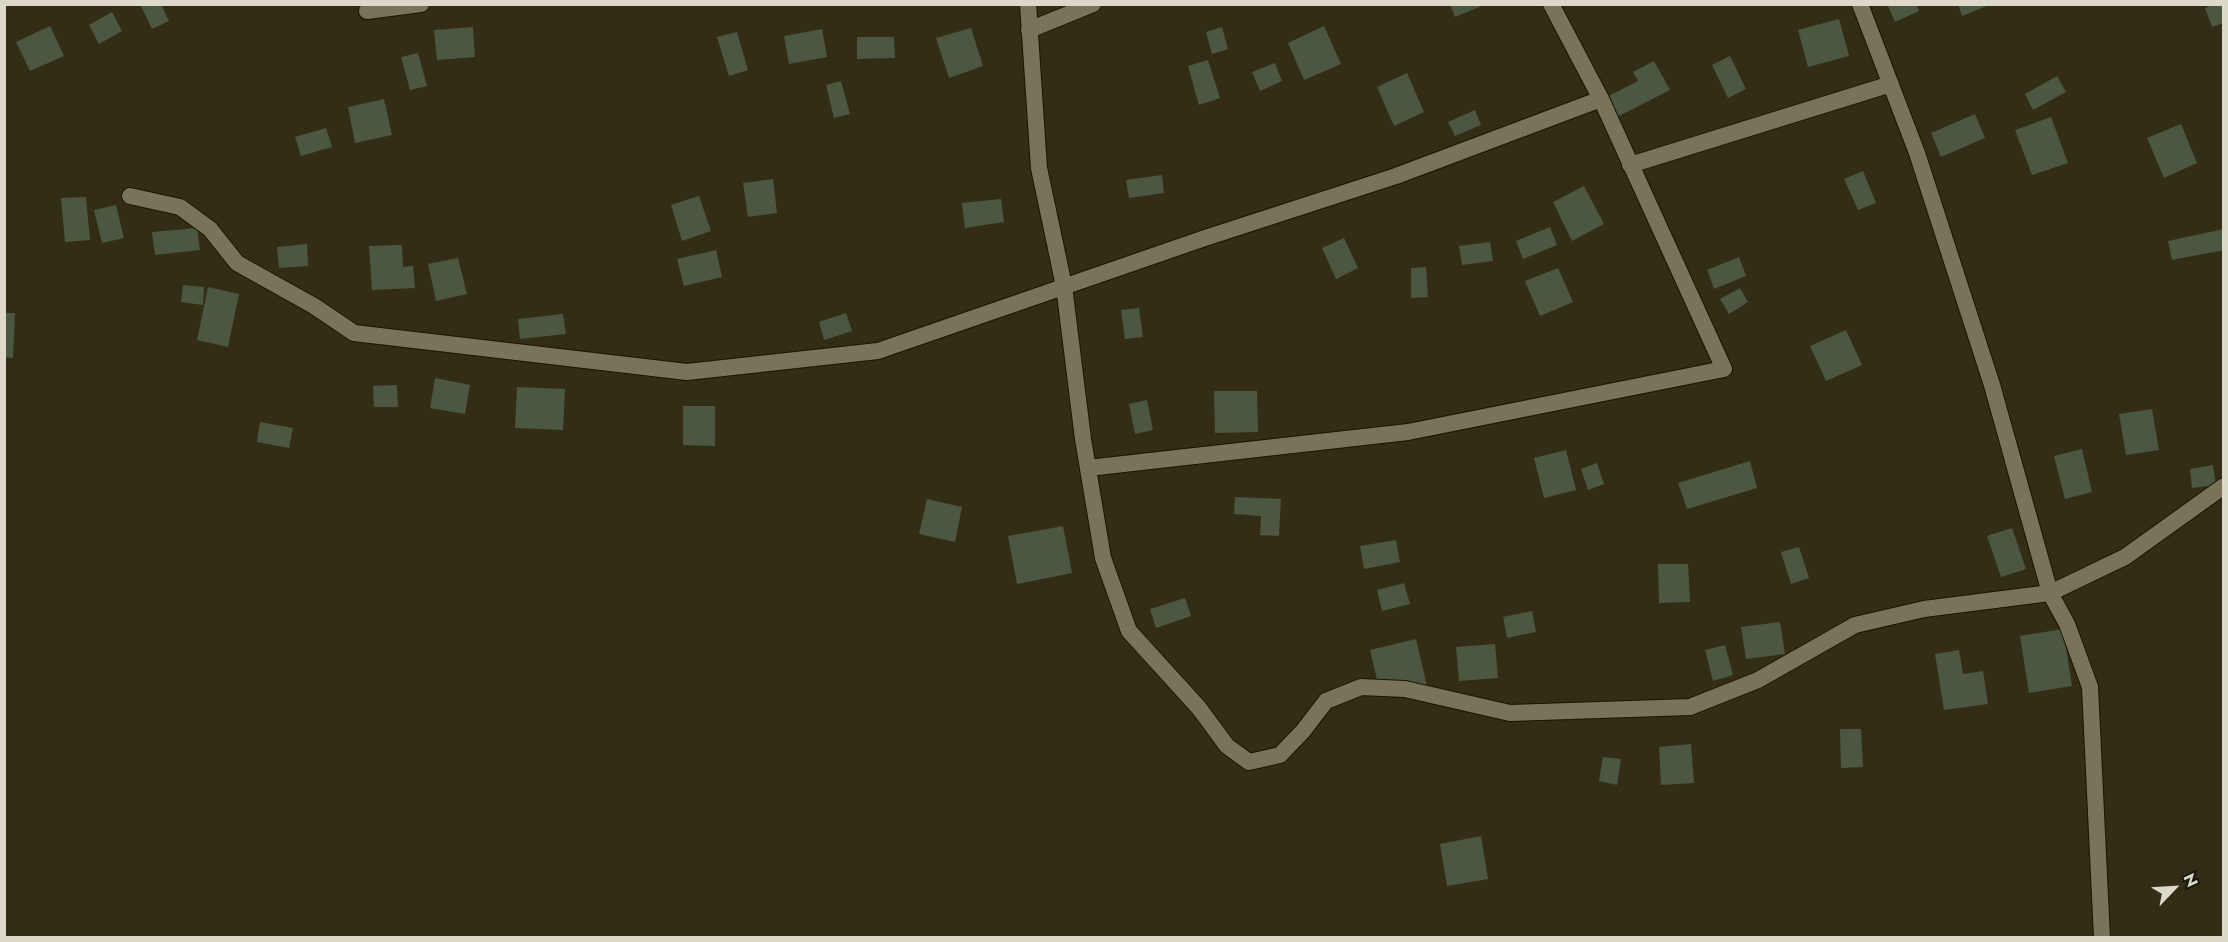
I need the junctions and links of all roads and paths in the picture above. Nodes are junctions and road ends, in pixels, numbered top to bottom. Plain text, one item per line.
1 (421, 4) edge
2 (1028, 4) edge
3 (1093, 4) edge
4 (1551, 4) edge
5 (1860, 4) edge
6 (367, 10) dead end
7 (1029, 30) junction
8 (1890, 84) junction
9 (1601, 99) junction
10 (1630, 165) junction
11 (130, 196) dead end
12 (1065, 286) junction
13 (1088, 468) junction
14 (2223, 486) edge
15 (2050, 593) junction
16 (2102, 938) edge

1 - 6 street
2 - 7 street
3 - 7 street
4 - 9 street
5 - 8 street
7 - 12 street
8 - 10 street
8 - 15 street
9 - 10 street
9 - 12 street
10 - 13 street
11 - 12 street
12 - 13 street
13 - 15 street
14 - 15 street
15 - 16 street

